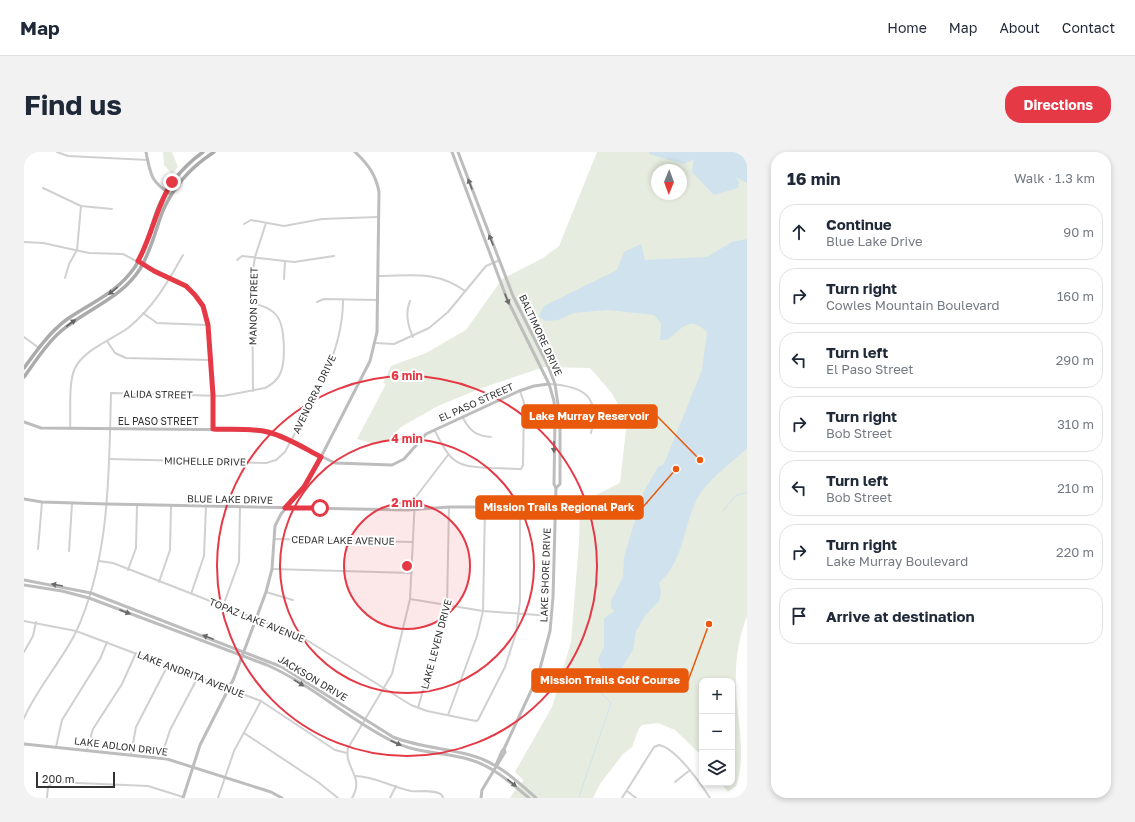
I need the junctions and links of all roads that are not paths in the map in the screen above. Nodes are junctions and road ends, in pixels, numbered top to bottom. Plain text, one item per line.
1 (57, 152) edge
2 (69, 152) edge
3 (146, 152) edge
4 (203, 152) edge
5 (214, 152) edge
6 (355, 152) edge
7 (452, 152) edge
8 (458, 152) edge
9 (68, 156) junction
10 (148, 160) junction
11 (185, 166) junction
12 (190, 171) junction
13 (43, 188) dead end
14 (166, 191) junction
15 (171, 195) junction
16 (81, 206) junction
17 (112, 209) dead end
18 (379, 217) junction
19 (266, 223) junction
20 (244, 224) dead end
21 (24, 242) edge
22 (77, 250) junction
23 (183, 255) dead end
24 (334, 256) dead end
25 (255, 257) junction
26 (237, 260) dead end
27 (500, 260) junction
28 (138, 261) junction
29 (284, 262) junction
30 (494, 262) junction
31 (143, 264) junction
32 (377, 276) junction
33 (65, 278) dead end
34 (170, 279) junction
35 (284, 279) dead end
36 (465, 291) junction
37 (343, 300) junction
38 (378, 300) junction
39 (410, 301) dead end
40 (316, 302) dead end
41 (253, 303) junction
42 (143, 313) junction
43 (208, 325) junction
44 (24, 337) edge
45 (413, 337) junction
46 (107, 341) junction
47 (375, 343) junction
48 (39, 348) junction
49 (44, 351) junction
50 (210, 360) junction
51 (24, 368) edge
52 (24, 377) edge
53 (549, 384) junction
54 (555, 384) junction
55 (253, 391) junction
56 (519, 391) junction
57 (213, 395) junction
58 (462, 417) junction
59 (24, 422) edge
60 (70, 429) junction
61 (110, 429) junction
62 (213, 429) junction
63 (434, 430) junction
64 (591, 433) dead end
65 (491, 437) dead end
66 (290, 441) junction
67 (448, 455) junction
68 (321, 457) junction
69 (110, 460) junction
70 (556, 488) junction
71 (24, 499) edge
72 (42, 502) junction
73 (72, 502) junction
74 (107, 504) junction
75 (137, 505) junction
76 (171, 506) junction
77 (206, 506) junction
78 (485, 506) junction
79 (240, 507) junction
80 (449, 507) junction
81 (520, 507) junction
82 (555, 507) junction
83 (285, 508) junction
84 (413, 510) junction
85 (274, 539) junction
86 (412, 542) junction
87 (38, 549) dead end
88 (69, 551) dead end
89 (99, 561) junction
90 (272, 569) junction
91 (128, 570) junction
92 (412, 573) junction
93 (24, 580) edge
94 (159, 582) junction
95 (24, 585) edge
96 (266, 592) junction
97 (90, 593) junction
98 (191, 594) junction
99 (89, 598) junction
100 (410, 599) junction
101 (293, 600) dead end
102 (223, 606) junction
103 (447, 606) junction
104 (483, 611) junction
105 (518, 614) junction
106 (552, 616) junction
107 (256, 618) junction
108 (24, 621) edge
109 (36, 622) junction
110 (76, 630) junction
111 (107, 642) junction
112 (24, 652) edge
113 (244, 652) junction
114 (136, 653) junction
115 (242, 656) junction
116 (168, 665) junction
117 (198, 677) junction
118 (228, 688) junction
119 (385, 688) junction
120 (260, 701) junction
121 (418, 708) junction
122 (448, 714) junction
123 (24, 718) edge
124 (363, 721) junction
125 (244, 733) junction
126 (24, 744) edge
127 (56, 747) junction
128 (88, 750) junction
129 (347, 753) junction
130 (131, 754) junction
131 (161, 758) junction
132 (496, 765) junction
133 (193, 766) junction
134 (493, 770) junction
135 (690, 770) junction
136 (356, 776) junction
137 (224, 777) junction
138 (676, 782) dead end
139 (396, 786) junction
140 (627, 791) junction
141 (183, 797) edge
142 (47, 798) edge
143 (218, 798) edge
144 (282, 798) edge
145 (338, 798) edge
146 (352, 798) edge
147 (390, 798) edge
148 (442, 798) edge
149 (480, 798) edge
150 (529, 798) edge
151 (536, 798) edge
152 (622, 798) edge
153 (636, 798) edge
154 (710, 798) edge

1 - 9 street
2 - 9 street
3 - 10 street
4 - 11 main road
5 - 12 main road
6 - 18 street
7 - 30 street, BALTIMORE DRIVE
27 -> 8 street, BALTIMORE DRIVE
9 - 10 street
10 - 14 street
11 - 12 main road
11 - 14 main road
12 - 15 main road
13 - 16 street
14 - 15 street
14 - 28 main road
15 - 31 main road
16 - 17 street
16 - 22 street
18 - 19 street
18 - 32 street
19 - 20 street
19 - 25 street, MANON STREET
21 - 22 street
22 - 28 street
22 - 33 street
23 - 34 street
24 - 29 street
25 - 26 street
25 - 29 street
25 - 41 street, MANON STREET
27 - 30 street
27 - 54 street, BALTIMORE DRIVE
28 - 31 street
28 -> 48 main road
29 - 35 street
30 - 36 street
30 -> 53 street, BALTIMORE DRIVE
31 - 34 street
49 -> 31 main road
32 - 36 street
32 - 38 street
34 - 42 street
34 - 43 street
36 - 45 street
37 - 38 street
37 - 40 street
37 - 66 street, AVENORRA DRIVE
38 - 47 street
39 - 45 street
41 - 55 street, MANON STREET
41 - 55 street, ALIDA STREET
42 - 43 street
42 - 46 street
43 - 50 street
44 - 48 street
45 - 47 street
46 - 50 street
46 - 60 street
47 - 68 street
48 - 49 street
48 - 51 main road
49 - 52 main road
50 - 57 street
53 - 54 street
53 - 56 street, EL PASO STREET
53 -> 70 street, BALTIMORE DRIVE
54 - 64 street
54 - 70 street, BALTIMORE DRIVE
55 - 57 street, ALIDA STREET
56 - 58 street, EL PASO STREET
56 - 67 street
57 - 61 street, ALIDA STREET
57 - 62 street
58 - 63 street, EL PASO STREET
58 - 65 street
59 - 60 street, EL PASO STREET
60 - 61 street, EL PASO STREET
61 - 62 street, EL PASO STREET
61 - 69 street
62 - 66 street, EL PASO STREET
63 - 67 street
63 - 68 street, EL PASO STREET
66 - 68 street, EL PASO STREET
66 - 69 street, MICHELLE DRIVE
67 - 84 street
68 - 83 street
69 - 74 street
70 - 82 street, LAKE SHORE DRIVE
71 - 72 street, BLUE LAKE DRIVE
72 - 73 street, BLUE LAKE DRIVE
72 - 87 street
73 - 74 street, BLUE LAKE DRIVE
73 - 88 street
74 - 75 street, BLUE LAKE DRIVE
74 - 89 street
75 - 76 street, BLUE LAKE DRIVE
75 - 91 street
76 - 77 street, BLUE LAKE DRIVE
76 - 94 street
77 - 79 street, BLUE LAKE DRIVE
77 - 98 street
78 - 80 street, BLUE LAKE DRIVE
78 - 81 street, BLUE LAKE DRIVE
78 - 104 street
79 - 83 street, BLUE LAKE DRIVE
79 - 102 street
80 - 84 street, BLUE LAKE DRIVE
80 - 103 street, LAKE LEVEN DRIVE
81 - 82 street, BLUE LAKE DRIVE
81 - 105 street
82 - 106 street, LAKE SHORE DRIVE
83 - 84 street, BLUE LAKE DRIVE
83 - 85 street
84 - 86 street
85 - 86 street, CEDAR LAKE AVENUE
85 - 90 street
86 - 92 street
89 - 91 street, TOPAZ LAKE AVENUE
89 - 97 street
90 - 92 street
90 - 96 street
91 - 94 street, TOPAZ LAKE AVENUE
92 - 100 street
97 -> 93 street, JACKSON DRIVE
94 - 98 street, TOPAZ LAKE AVENUE
95 - 99 street, JACKSON DRIVE
96 - 101 street
96 - 107 street
97 - 99 street
113 -> 97 street, JACKSON DRIVE
98 - 102 street, TOPAZ LAKE AVENUE
99 - 110 street
99 -> 115 street, JACKSON DRIVE
100 - 103 street
100 - 119 street
102 - 107 street, TOPAZ LAKE AVENUE
103 - 104 street
103 - 121 street, LAKE LEVEN DRIVE
104 - 105 street
104 - 122 street
105 - 106 street
105 - 122 street, TOPAZ LAKE AVENUE
106 - 132 street, LAKE SHORE DRIVE
107 - 113 street
107 - 119 street, TOPAZ LAKE AVENUE
108 - 109 street, LAKE ANDRITA AVENUE
109 - 110 street, LAKE ANDRITA AVENUE
109 - 112 street
110 - 111 street, LAKE ANDRITA AVENUE
110 - 123 street
111 - 114 street, LAKE ANDRITA AVENUE
111 - 127 street
113 - 115 street
113 - 124 street, JACKSON DRIVE
114 - 116 street, LAKE ANDRITA AVENUE
114 - 128 street
115 - 118 street
115 -> 124 street, JACKSON DRIVE
116 - 117 street, LAKE ANDRITA AVENUE
116 - 130 street
117 - 118 street, LAKE ANDRITA AVENUE
117 - 131 street
118 - 120 street, LAKE ANDRITA AVENUE
118 - 133 street
119 - 121 street, TOPAZ LAKE AVENUE
119 - 124 street
120 - 125 street
120 - 129 street, LAKE ANDRITA AVENUE
121 - 122 street, TOPAZ LAKE AVENUE
124 - 129 street
124 - 132 street, JACKSON DRIVE
124 -> 134 street, JACKSON DRIVE
125 - 137 street
125 - 145 street
126 - 127 street, LAKE ADLON DRIVE
127 - 128 street, LAKE ADLON DRIVE
128 - 130 street, LAKE ADLON DRIVE
129 - 136 street
130 - 131 street, LAKE ADLON DRIVE
131 - 133 street, LAKE ADLON DRIVE
132 - 134 street, LAKE SHORE DRIVE
132 - 151 street, JACKSON DRIVE
133 - 137 street, LAKE ADLON DRIVE
133 - 141 street
134 - 149 street, LAKE SHORE DRIVE
134 -> 150 street, JACKSON DRIVE
135 - 138 street
135 - 140 street
135 - 154 street
136 - 139 street
136 - 146 street
137 - 143 street
137 - 144 street, LAKE ADLON DRIVE
139 - 147 street
139 - 148 street
140 - 152 street
140 - 153 street
141 - 142 street

